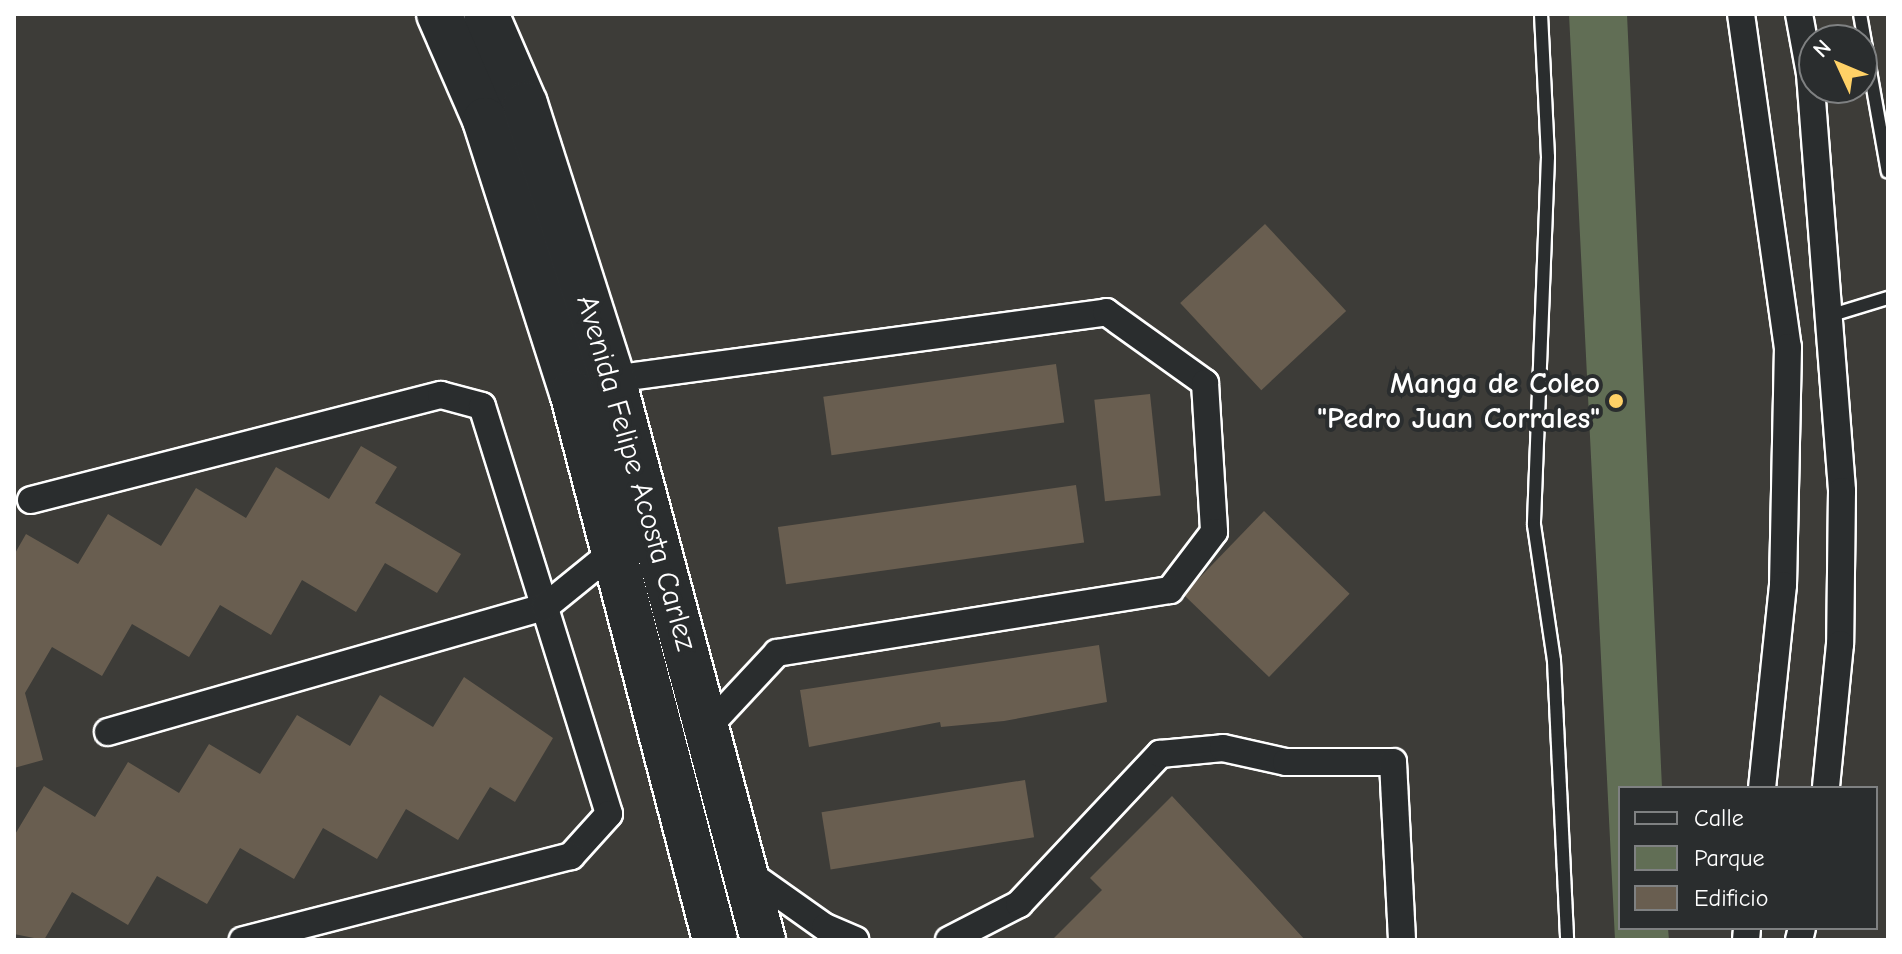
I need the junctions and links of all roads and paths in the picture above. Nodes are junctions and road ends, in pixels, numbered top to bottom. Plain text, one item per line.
1 (439, 14) edge
2 (486, 14) edge
3 (1541, 14) edge
4 (1741, 14) edge
5 (1799, 14) edge
6 (1860, 14) edge
7 (1888, 172) edge
8 (1888, 298) edge
9 (1832, 315) junction
10 (613, 379) junction
11 (31, 500) dead end
12 (614, 551) junction
13 (545, 607) junction
14 (707, 728) junction
15 (108, 732) dead end
16 (1762, 786) edge
17 (1826, 786) edge
18 (740, 867) junction
19 (243, 940) edge
20 (715, 940) edge
21 (763, 940) edge
22 (855, 940) edge
23 (949, 940) edge
24 (1402, 940) edge
25 (1567, 940) edge

1 - 12 highway, Avenida Felipe Acosta Carlez
2 - 10 highway, Avenida Felipe Acosta Carlez
3 - 25 lane
4 - 16 street
5 - 9 street
6 - 7 lane
8 - 9 lane
9 - 17 street
10 - 14 highway, Avenida Felipe Acosta Carlez
10 - 14 street
11 - 13 street
12 - 13 street
12 - 20 highway, Avenida Felipe Acosta Carlez
13 - 15 street
13 - 19 street
14 - 18 highway, Avenida Felipe Acosta Carlez
18 - 21 highway, Avenida Felipe Acosta Carlez
18 - 22 street
23 - 24 street

